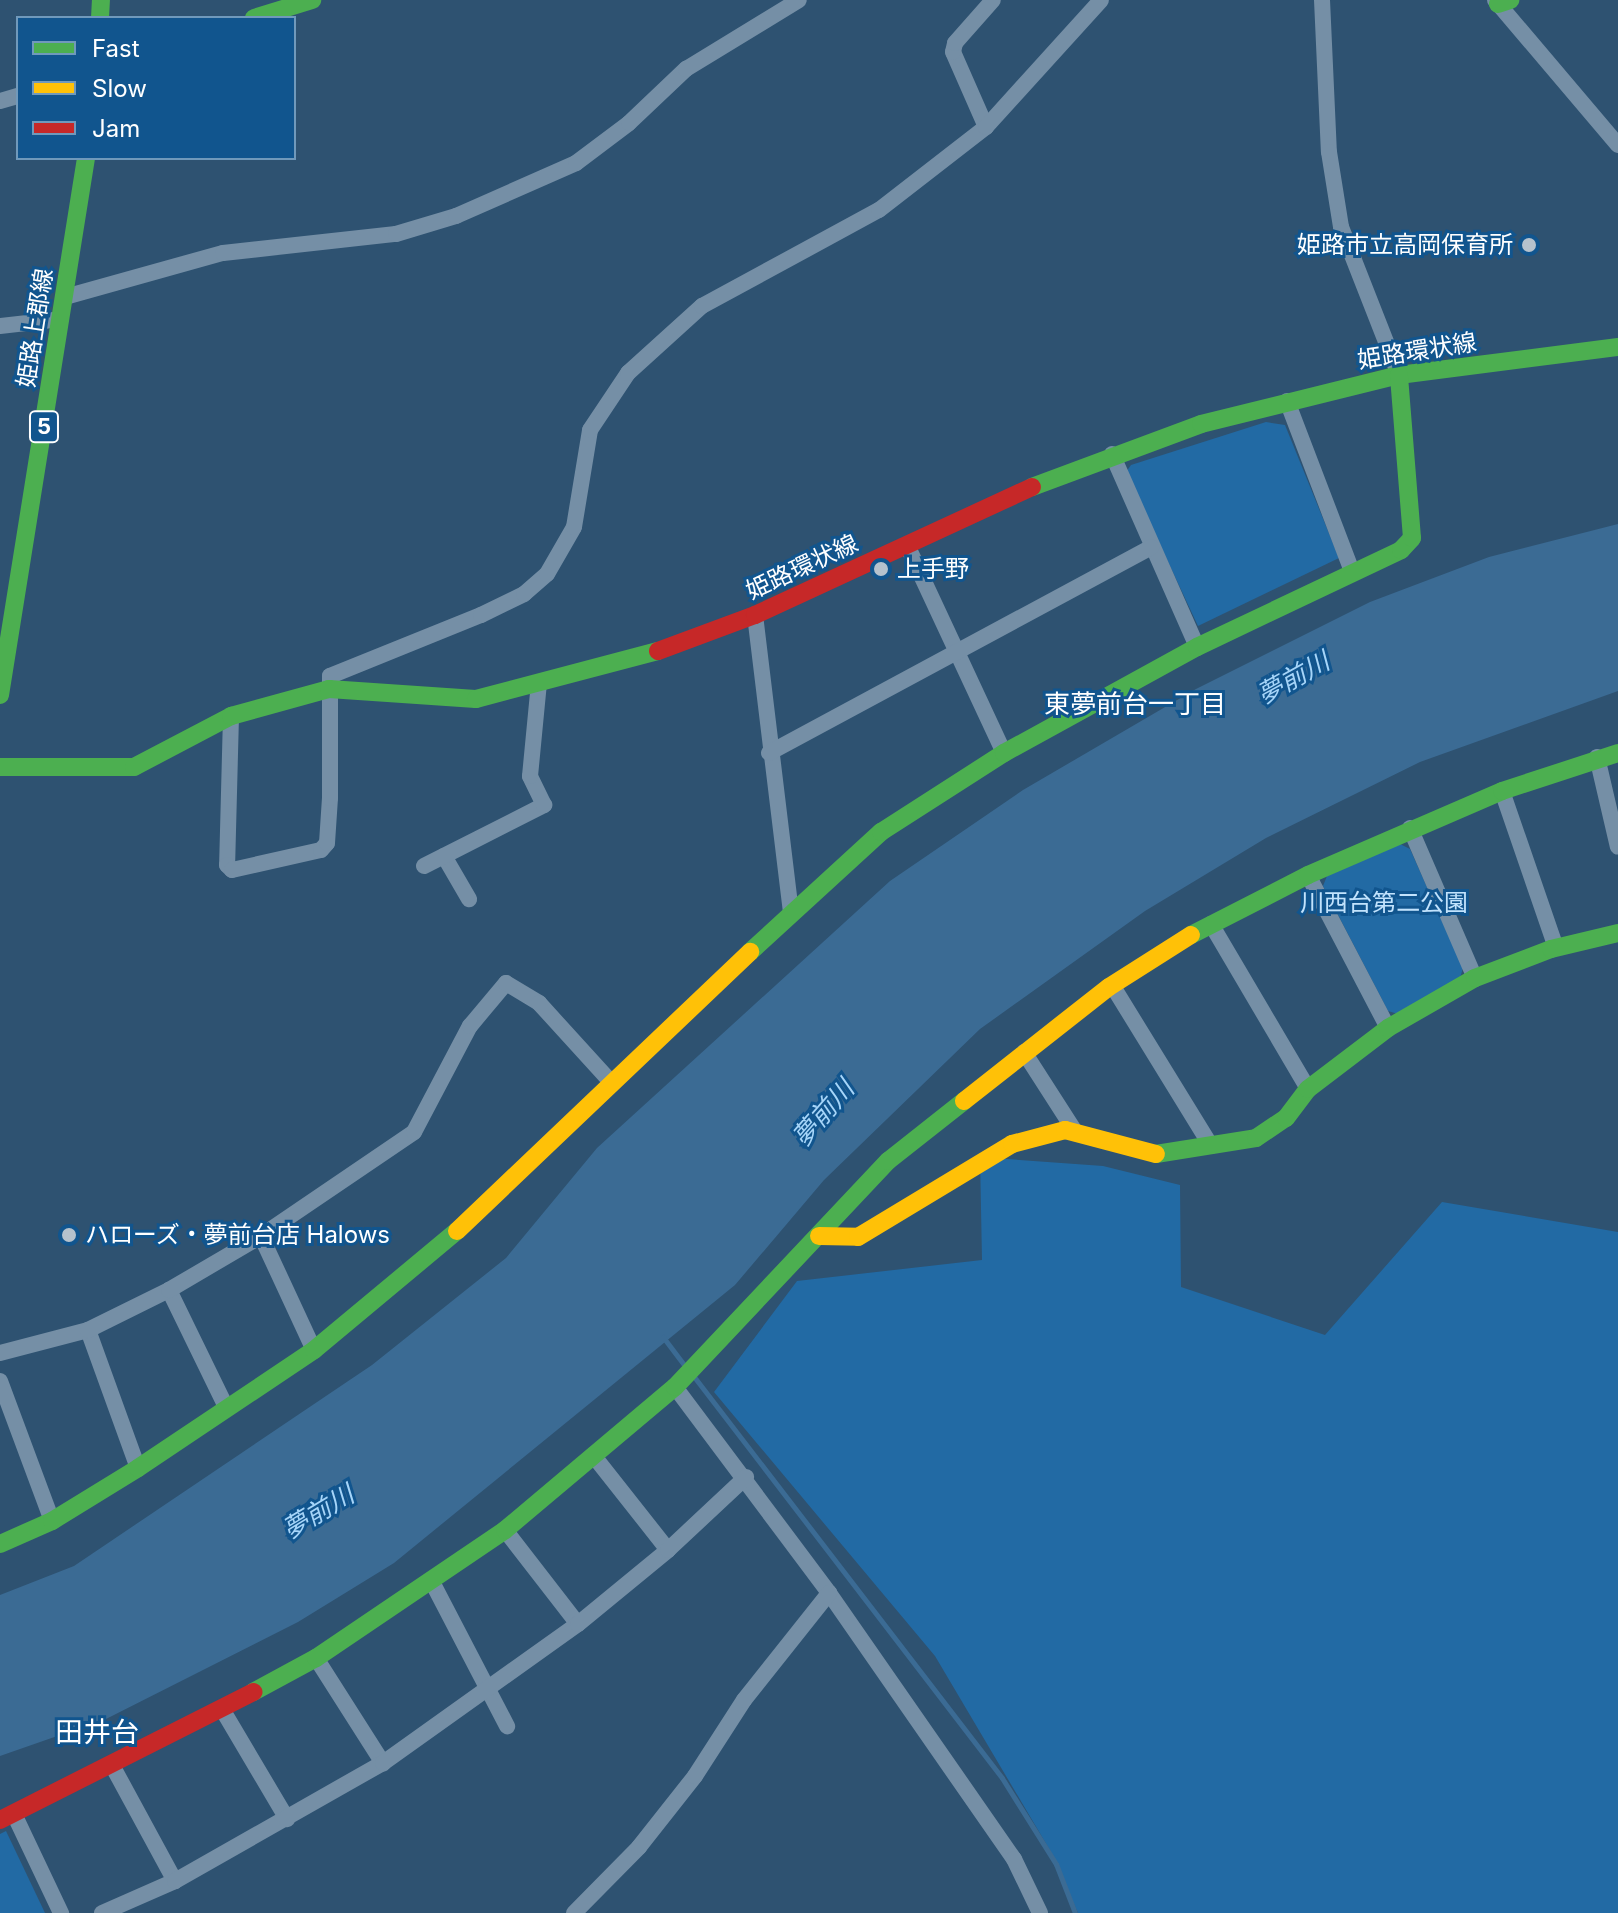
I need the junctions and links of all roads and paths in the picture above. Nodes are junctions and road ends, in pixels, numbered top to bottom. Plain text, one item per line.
1 (312, 0) edge
2 (799, 0) edge
3 (993, 0) edge
4 (1101, 0) edge
5 (1322, 0) edge
6 (1501, 1) edge
7 (260, 16) edge
8 (986, 127) junction
9 (1618, 145) edge
10 (86, 160) edge
11 (65, 297) junction
12 (61, 319) junction
13 (0, 326) edge
14 (1618, 347) edge
15 (1399, 375) junction
16 (1287, 401) junction
17 (1112, 454) junction
18 (907, 545) junction
19 (1151, 547) junction
20 (1352, 571) junction
21 (755, 615) junction
22 (1197, 647) junction
23 (955, 656) junction
24 (539, 683) junction
25 (329, 689) junction
26 (0, 695) edge
27 (231, 716) junction
28 (769, 753) junction
29 (1004, 753) junction
30 (1618, 753) edge
31 (1597, 757) junction
32 (0, 767) edge
33 (1502, 791) junction
34 (1410, 828) junction
35 (1618, 843) edge
36 (444, 856) junction
37 (424, 866) dead end
38 (1308, 875) junction
39 (469, 899) dead end
40 (791, 911) junction
41 (1211, 924) junction
42 (1618, 933) edge
43 (1556, 948) junction
44 (1475, 978) junction
45 (1112, 985) junction
46 (1388, 1028) junction
47 (1024, 1052) junction
48 (610, 1081) junction
49 (1308, 1089) junction
50 (1076, 1133) junction
51 (1211, 1146) junction
52 (261, 1236) junction
53 (819, 1236) junction
54 (169, 1290) junction
55 (88, 1330) junction
56 (314, 1350) junction
57 (0, 1353) edge
58 (0, 1381) edge
59 (675, 1387) junction
60 (227, 1409) junction
61 (593, 1455) junction
62 (138, 1468) junction
63 (746, 1477) junction
64 (52, 1521) junction
65 (505, 1530) junction
66 (0, 1544) edge
67 (668, 1550) junction
68 (431, 1580) junction
69 (829, 1593) junction
70 (578, 1624) junction
71 (316, 1658) junction
72 (486, 1689) junction
73 (222, 1709) junction
74 (507, 1726) dead end
75 (383, 1763) junction
76 (113, 1767) junction
77 (7, 1817) edge
78 (287, 1819) junction
79 (175, 1881) junction
80 (61, 1913) edge
81 (102, 1913) edge
82 (574, 1913) edge
83 (1040, 1913) edge

1 - 7 street
2 - 11 street
3 - 8 street
4 - 8 street
5 - 15 street
6 - 9 street
8 - 25 street
10 - 11 street, 姫路上郡線 / 5
11 - 12 street, 姫路上郡線 / 5
12 - 13 street
12 - 26 street, 姫路上郡線 / 5
14 - 15 street, 姫路環状線
15 - 16 street, 姫路環状線
15 - 20 street
16 - 17 street, 姫路環状線
16 - 20 street
17 - 18 street, 姫路環状線
17 - 19 street
18 - 21 street, 姫路環状線
18 - 23 street
19 - 22 street
19 - 23 street
20 - 22 street
21 - 24 street, 姫路環状線
21 - 28 street
22 - 29 street
23 - 28 street
23 - 29 street
24 - 25 street, 姫路環状線
24 - 36 street
25 - 27 street, 姫路環状線
25 - 27 street
27 - 32 street, 姫路環状線
28 - 40 street
29 - 40 street
30 - 31 street
31 - 33 street
31 - 35 street
33 - 34 street
33 - 43 street
34 - 38 street
34 - 44 street
36 - 37 street
36 - 39 street
38 - 41 street
38 - 46 street
40 - 48 street
41 - 45 street
41 - 49 street
42 - 43 street
43 - 44 street
44 - 46 street
45 - 47 street
45 - 51 street
46 - 49 street
47 - 50 street
47 - 53 street
48 - 52 street
48 - 56 street
49 - 51 street
50 - 51 street
50 - 53 street
52 - 54 street
52 - 56 street
53 - 59 street
54 - 55 street
54 - 60 street
55 - 57 street
55 - 62 street
56 - 60 street
58 - 64 street
59 - 61 street
59 - 63 street
60 - 62 street
61 - 65 street
61 - 67 street
62 - 64 street
63 - 67 street
63 - 69 street
64 - 66 street
65 - 68 street
65 - 70 street
67 - 70 street
68 - 71 street
68 - 72 street
69 - 82 street
69 - 83 street
70 - 72 street
71 - 73 street
71 - 75 street
72 - 74 street
72 - 75 street
73 - 76 street
73 - 78 street
75 - 78 street
76 - 77 street
76 - 79 street
77 - 80 street
78 - 79 street
79 - 81 street

